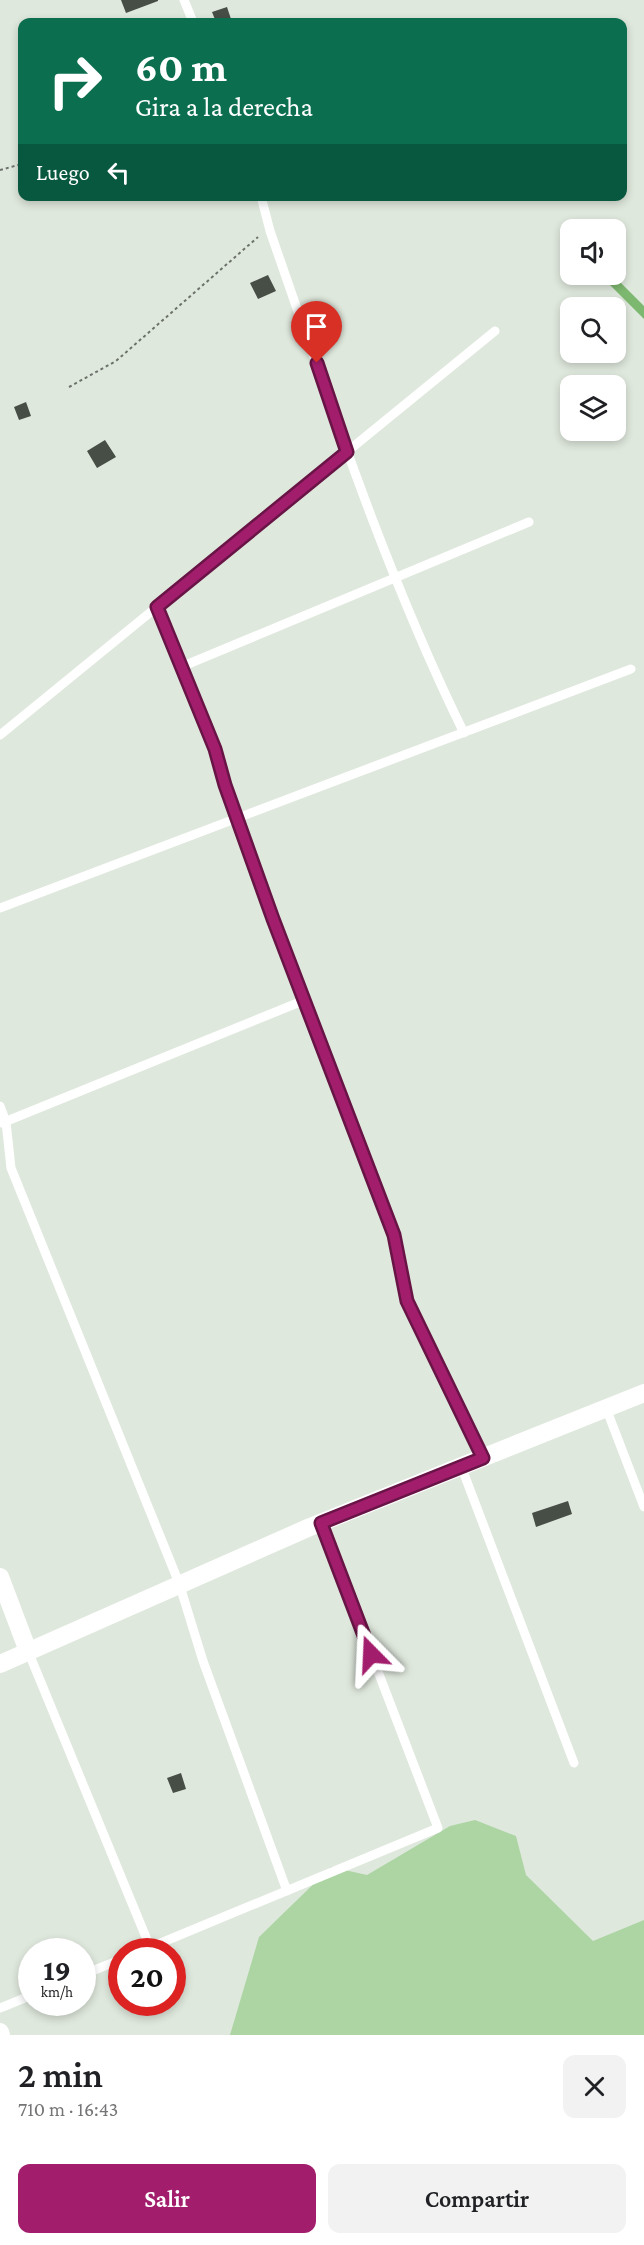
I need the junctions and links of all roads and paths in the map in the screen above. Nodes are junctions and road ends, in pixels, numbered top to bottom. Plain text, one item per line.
1 (184, 0) edge
2 (191, 18) edge
3 (18, 165) edge
4 (0, 170) edge
5 (262, 201) edge
6 (270, 231) junction
7 (495, 331) dead end
8 (69, 387) dead end
9 (347, 452) junction
10 (528, 522) dead end
11 (395, 576) junction
12 (157, 607) junction
13 (181, 667) junction
14 (631, 669) dead end
15 (464, 733) junction
16 (0, 735) edge
17 (237, 819) junction
18 (0, 908) edge
19 (305, 1000) junction
20 (0, 1106) edge
21 (3, 1123) edge
22 (644, 1393) edge
23 (606, 1408) junction
24 (483, 1458) junction
25 (461, 1466) junction
26 (644, 1507) edge
27 (321, 1523) junction
28 (0, 1577) edge
29 (179, 1583) junction
30 (28, 1651) junction
31 (0, 1664) edge
32 (574, 1763) dead end
33 (287, 1891) junction
34 (146, 1938) edge
35 (172, 1938) edge
36 (18, 2001) edge
37 (0, 2008) edge

1 - 2 lane
3 - 4 path
5 - 6 lane
6 - 8 path
6 - 9 lane
7 - 9 lane
9 - 11 lane
9 - 12 lane
10 - 11 lane
11 - 13 lane
11 - 15 lane
12 - 13 lane
12 - 16 lane
13 - 17 lane
14 - 15 lane
15 - 17 lane
17 - 18 lane
17 - 19 lane
19 - 21 lane
19 - 24 lane
20 - 21 lane
21 - 29 lane
22 - 23 street
23 - 24 street
23 - 26 lane
24 - 25 street
25 - 27 street
25 - 32 lane
27 - 29 street
27 - 33 lane
28 - 30 street
29 - 30 street
29 - 33 lane
30 - 31 street
30 - 34 lane
33 - 35 lane
36 - 37 lane

